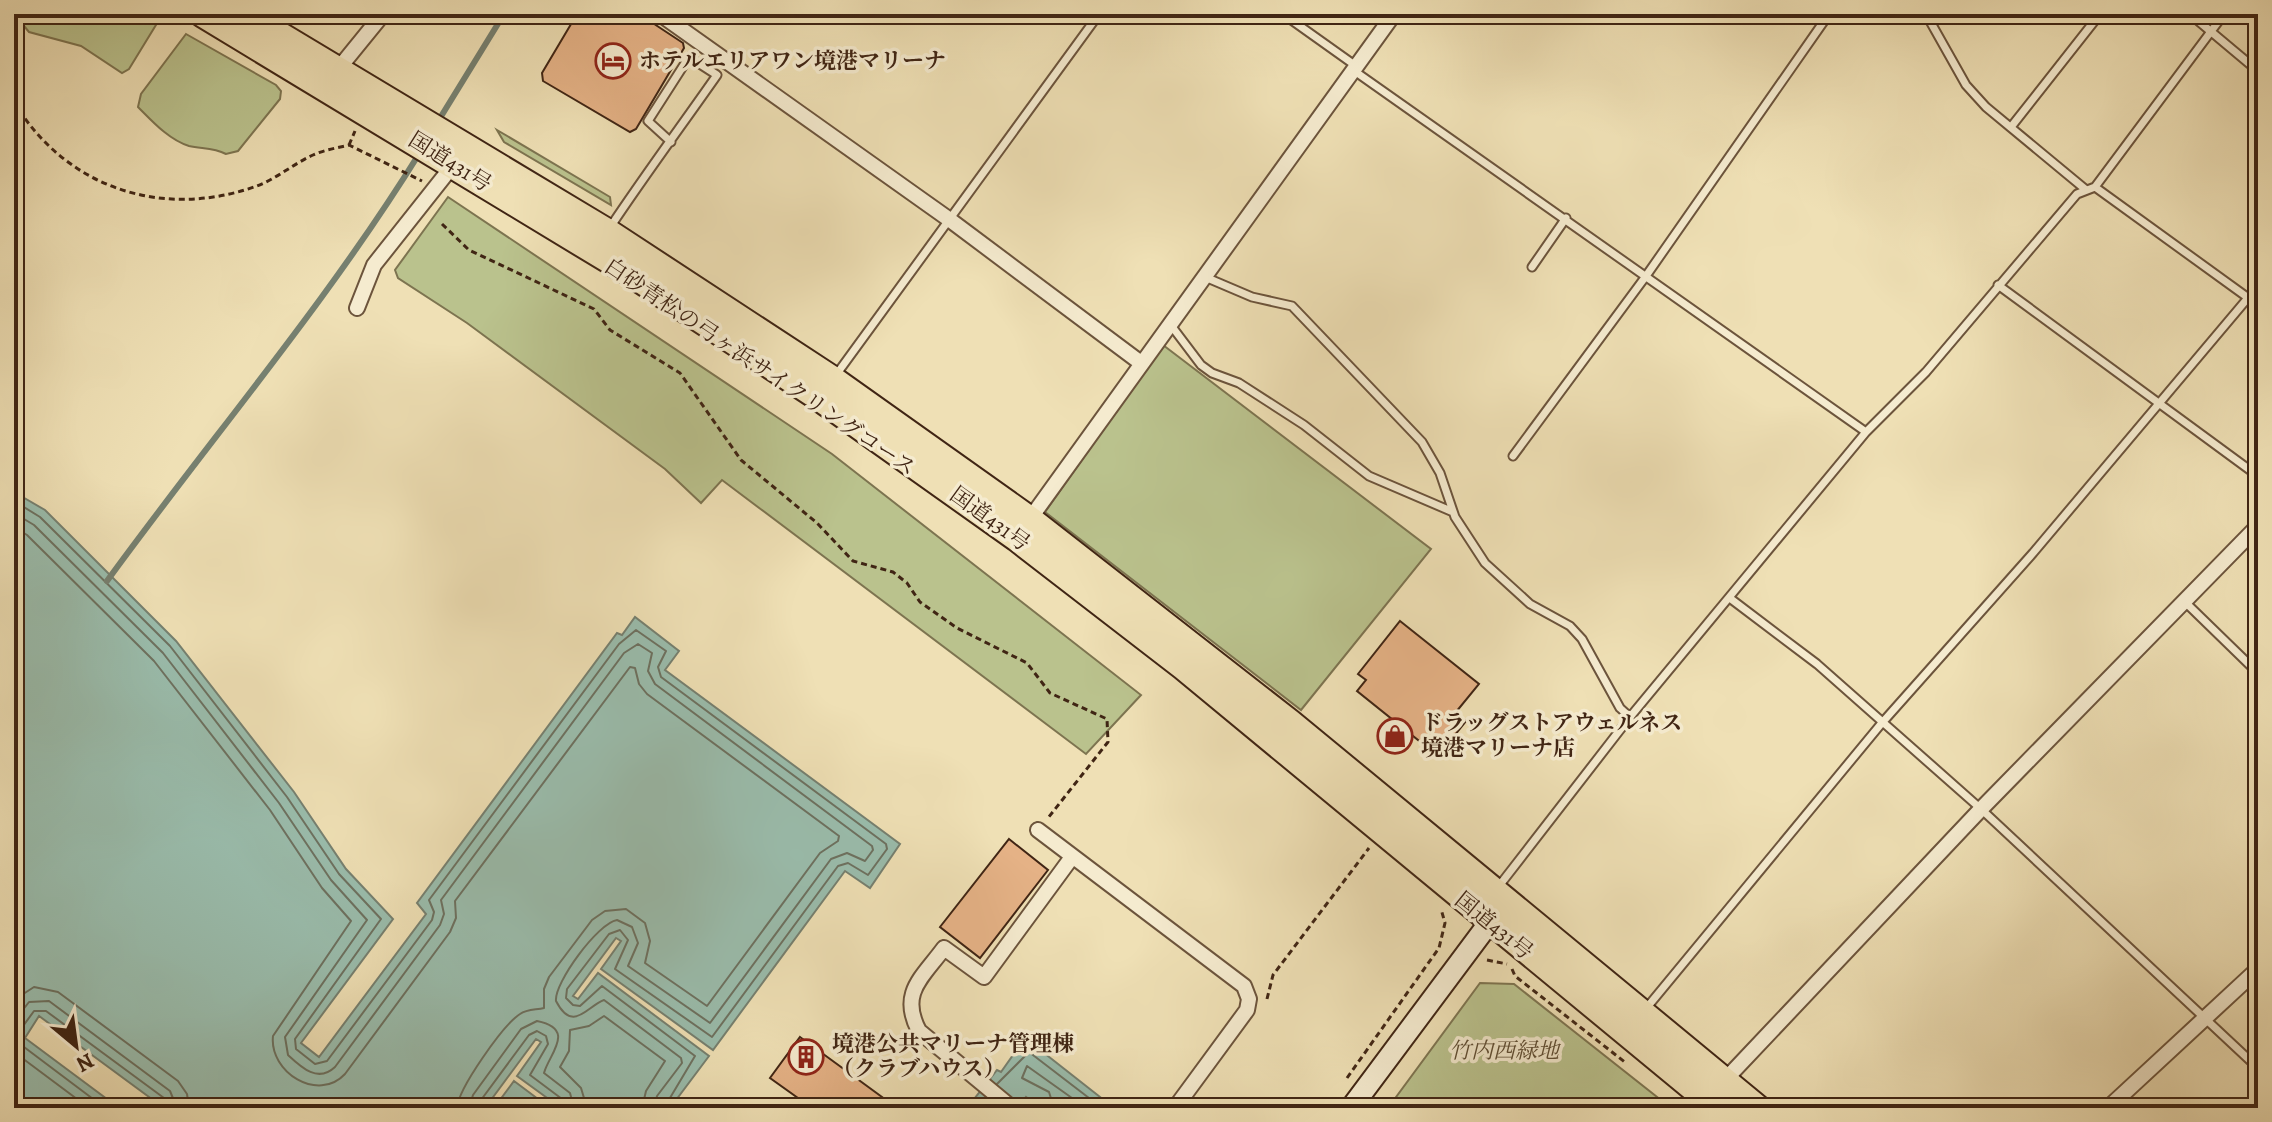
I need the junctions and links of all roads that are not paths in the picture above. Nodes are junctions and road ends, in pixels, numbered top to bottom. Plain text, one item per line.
1 (203, 14) edge
2 (244, 14) edge
3 (383, 14) edge
4 (660, 14) edge
5 (1099, 14) edge
6 (1283, 14) edge
7 (1394, 14) edge
8 (1829, 14) edge
9 (1926, 14) edge
10 (2100, 14) edge
11 (2190, 14) edge
12 (2224, 14) edge
13 (2210, 30) junction
14 (1355, 68) junction
15 (2258, 71) edge
16 (331, 78) junction
17 (2011, 127) junction
18 (671, 142) junction
19 (449, 160) junction
20 (2095, 187) junction
21 (2085, 189) junction
22 (1566, 218) junction
23 (950, 220) junction
24 (607, 232) junction
25 (1532, 267) dead end
26 (1646, 276) junction
27 (1205, 277) junction
28 (1998, 285) junction
29 (2258, 286) edge
30 (2249, 297) junction
31 (2258, 305) edge
32 (357, 308) dead end
33 (1170, 324) junction
34 (1141, 363) junction
35 (833, 380) junction
36 (2160, 401) junction
37 (1866, 432) junction
38 (1513, 456) dead end
39 (2258, 476) edge
40 (1453, 512) junction
41 (2258, 526) edge
42 (1023, 529) junction
43 (1731, 599) junction
44 (2182, 600) junction
45 (2258, 673) edge
46 (1630, 717) junction
47 (1881, 724) junction
48 (1981, 809) junction
49 (1038, 830) road end
50 (1072, 857) junction
51 (1491, 907) junction
52 (2258, 969) edge
53 (1642, 1013) junction
54 (2203, 1019) junction
55 (2258, 1068) edge
56 (1724, 1081) junction
57 (1342, 1102) edge
58 (1012, 1108) edge
59 (1175, 1108) edge
60 (1718, 1108) edge
61 (1757, 1108) edge
62 (2108, 1108) edge

1 - 16 highway, 国道431号
2 - 16 highway, 国道431号
3 - 16 street
4 - 23 street
5 - 23 lane
6 - 14 lane
7 - 14 street
8 - 26 lane
9 - 17 lane
10 - 17 lane
11 - 13 lane
12 - 13 lane
13 - 15 lane
13 - 20 lane
14 - 22 lane
14 - 27 street
16 - 19 highway, 国道431号
17 - 21 lane
18 - 18 lane
18 - 24 lane
19 - 24 highway, 国道431号
19 - 32 street
19 - 42 highway, 国道431号
20 - 21 lane
20 - 30 lane
21 - 28 lane
22 - 25 lane
22 - 26 lane
23 - 34 street
23 - 35 lane
24 - 35 highway, 国道431号
26 - 37 lane
26 - 38 lane
27 - 33 street
27 - 40 lane
28 - 36 lane
28 - 37 lane
29 - 30 lane
30 - 31 lane
30 - 36 lane
33 - 34 street
33 - 40 lane
34 - 42 street
35 - 42 highway, 国道431号
36 - 39 lane
36 - 47 lane
37 - 43 lane
40 - 46 lane
41 - 44 street
42 - 51 highway, 国道431号
43 - 46 lane
43 - 47 lane
44 - 45 lane
44 - 48 street
46 - 51 lane
47 - 48 lane
47 - 53 lane
48 - 54 lane
48 - 56 street
49 - 50 street
50 - 58 street
50 - 59 street
51 - 53 highway, 国道431号
51 - 57 street
51 - 60 highway, 国道431号
52 - 54 street
53 - 56 highway, 国道431号
54 - 55 lane
54 - 62 street
56 - 61 highway, 国道431号

